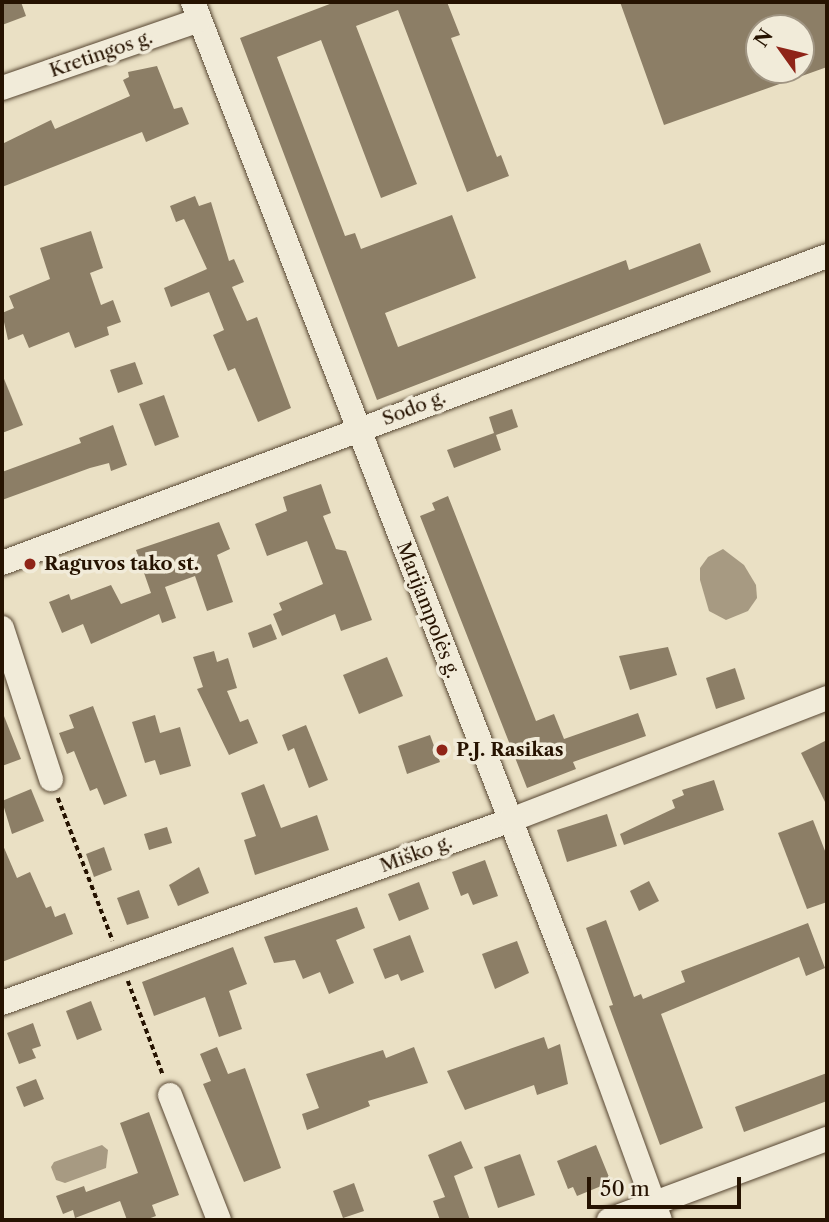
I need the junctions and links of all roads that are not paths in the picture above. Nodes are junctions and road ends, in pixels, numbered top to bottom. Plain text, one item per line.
1 (196, 11) edge
2 (2, 88) edge
3 (827, 256) edge
4 (361, 428) junction
5 (2, 563) edge
6 (2, 628) edge
7 (827, 698) edge
8 (51, 779) road end
9 (511, 820) junction
10 (2, 1003) edge
11 (170, 1095) road end
12 (827, 1139) edge
13 (657, 1212) edge
14 (219, 1220) edge
15 (610, 1220) edge

1 - 2 street, Kretingos g.
1 - 4 street, Marijampolės g.
3 - 4 street, Sodo g.
4 - 5 street, Sodo g.
4 - 9 street, Marijampolės g.
6 - 8 street
7 - 9 street, Miško g.
9 - 10 street, Miško g.
9 - 13 street, Marijampolės g.
11 - 14 street
12 - 13 street
13 - 15 street

